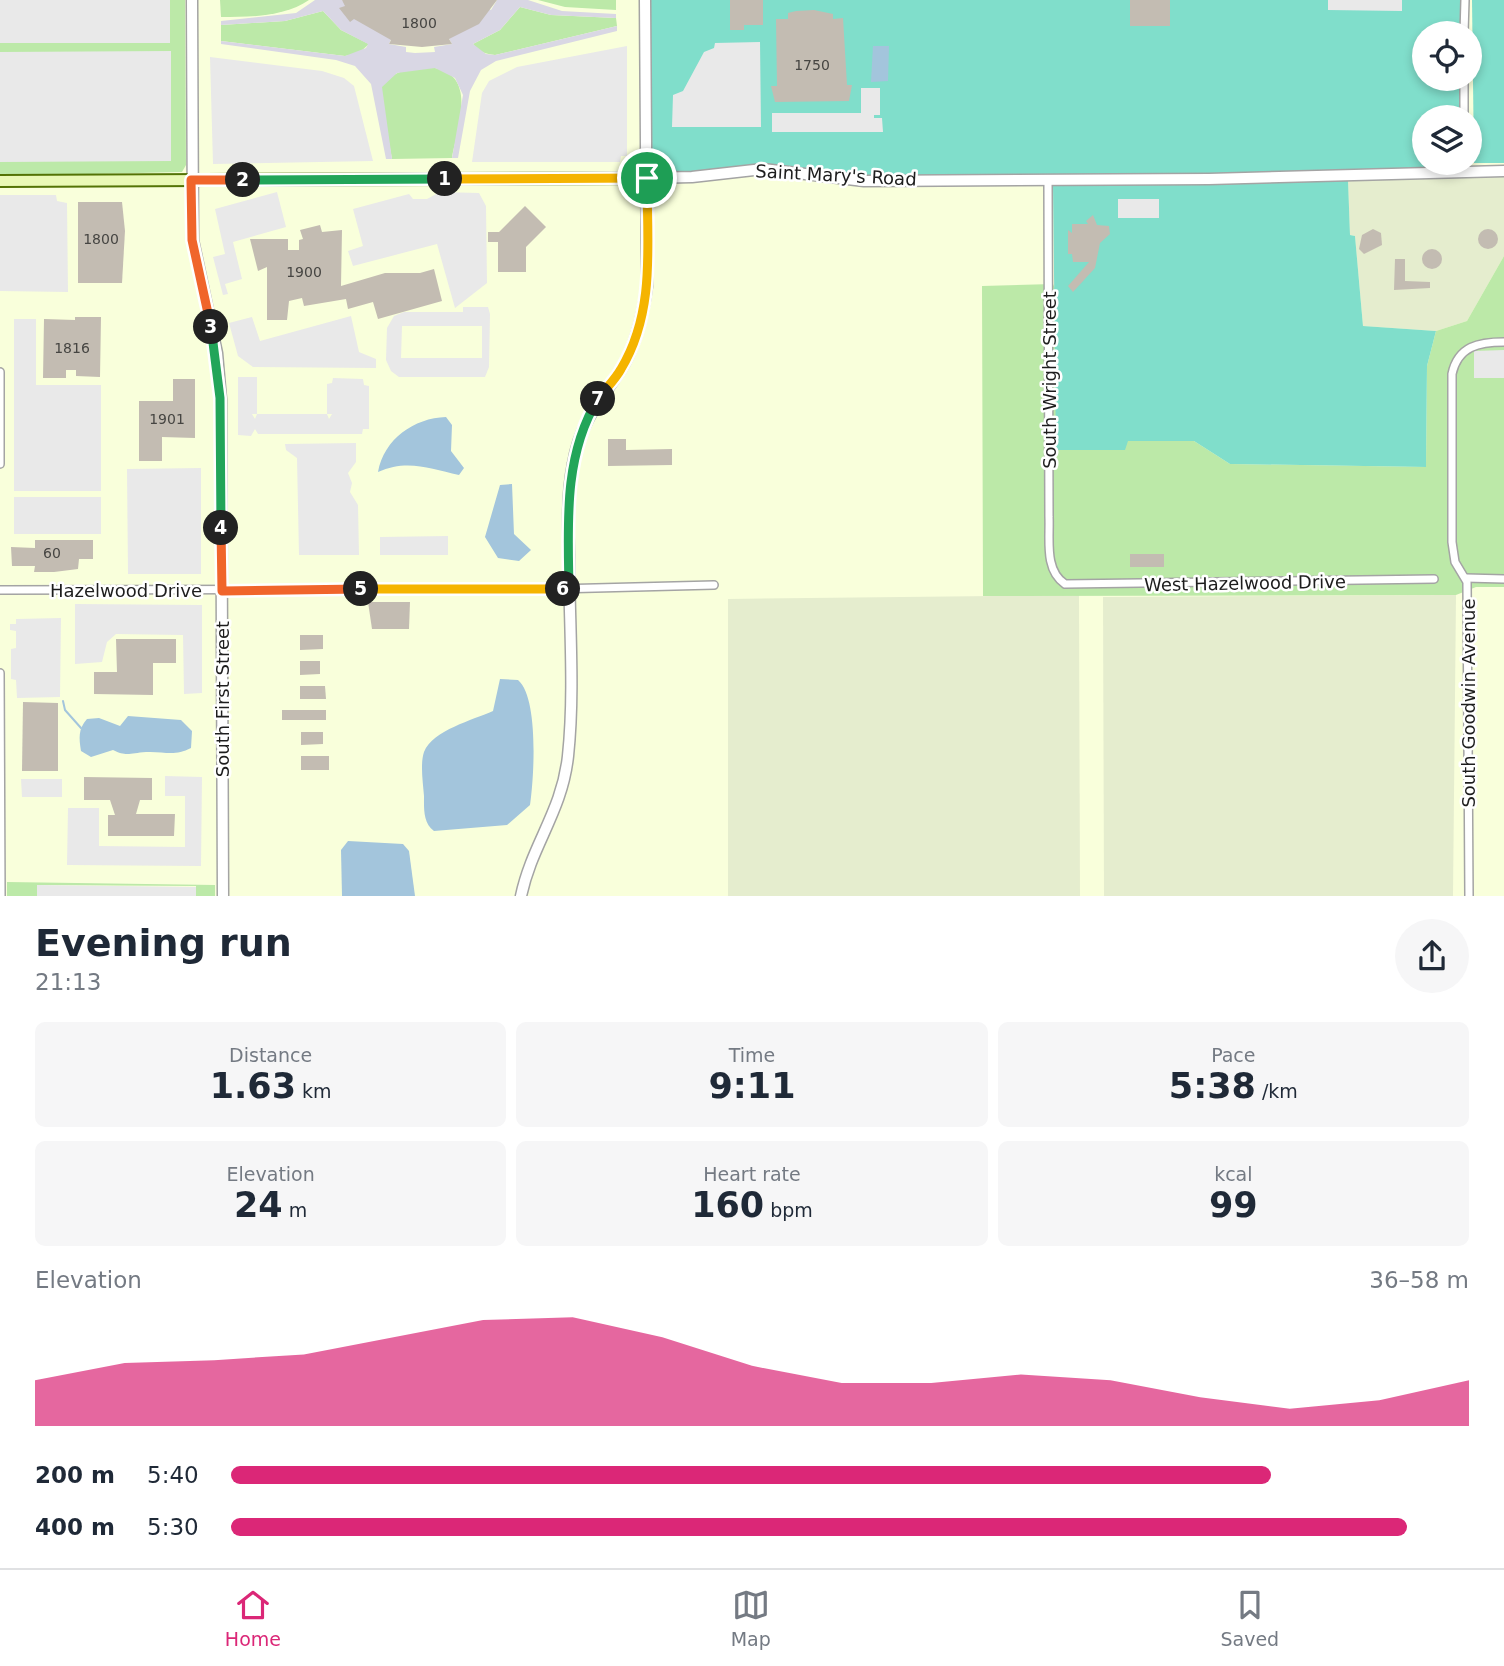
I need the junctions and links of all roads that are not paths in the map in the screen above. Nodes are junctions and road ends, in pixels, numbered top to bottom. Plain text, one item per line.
1 (192, 0) edge
2 (645, 0) edge
3 (1465, 0) edge
4 (1464, 21) edge
5 (1412, 169) edge
6 (1482, 169) edge
7 (1504, 171) edge
8 (647, 178) junction
9 (191, 180) junction
10 (1048, 180) junction
11 (0, 181) edge
12 (1504, 342) edge
13 (0, 372) edge
14 (0, 464) edge
15 (1466, 578) junction
16 (1056, 579) joint
17 (1434, 579) dead end
18 (1504, 579) edge
19 (714, 585) dead end
20 (569, 589) junction
21 (0, 590) edge
22 (222, 591) junction
23 (0, 673) edge
24 (1, 896) edge
25 (223, 896) edge
26 (522, 896) edge
27 (1469, 896) edge

1 - 9 street, South First Street
2 - 8 street
3 - 4 street
5 - 10 street, Saint Mary's Road
6 - 7 street, Saint Mary's Road
8 - 9 main road, Saint Mary's Road
8 - 10 street, Saint Mary's Road
8 - 20 street
9 - 11 main road, Saint Mary's Road
9 - 22 street, South First Street
10 - 16 street, South Wright Street
12 - 15 street, South Goodwin Avenue
13 - 14 street
15 - 18 street
15 - 27 street, South Goodwin Avenue
16 - 17 street, West Hazelwood Drive
19 - 20 street, Hazelwood Drive
20 - 22 street, Hazelwood Drive
20 - 26 street
21 - 22 street, Hazelwood Drive
22 - 25 street, South First Street
23 - 24 street

